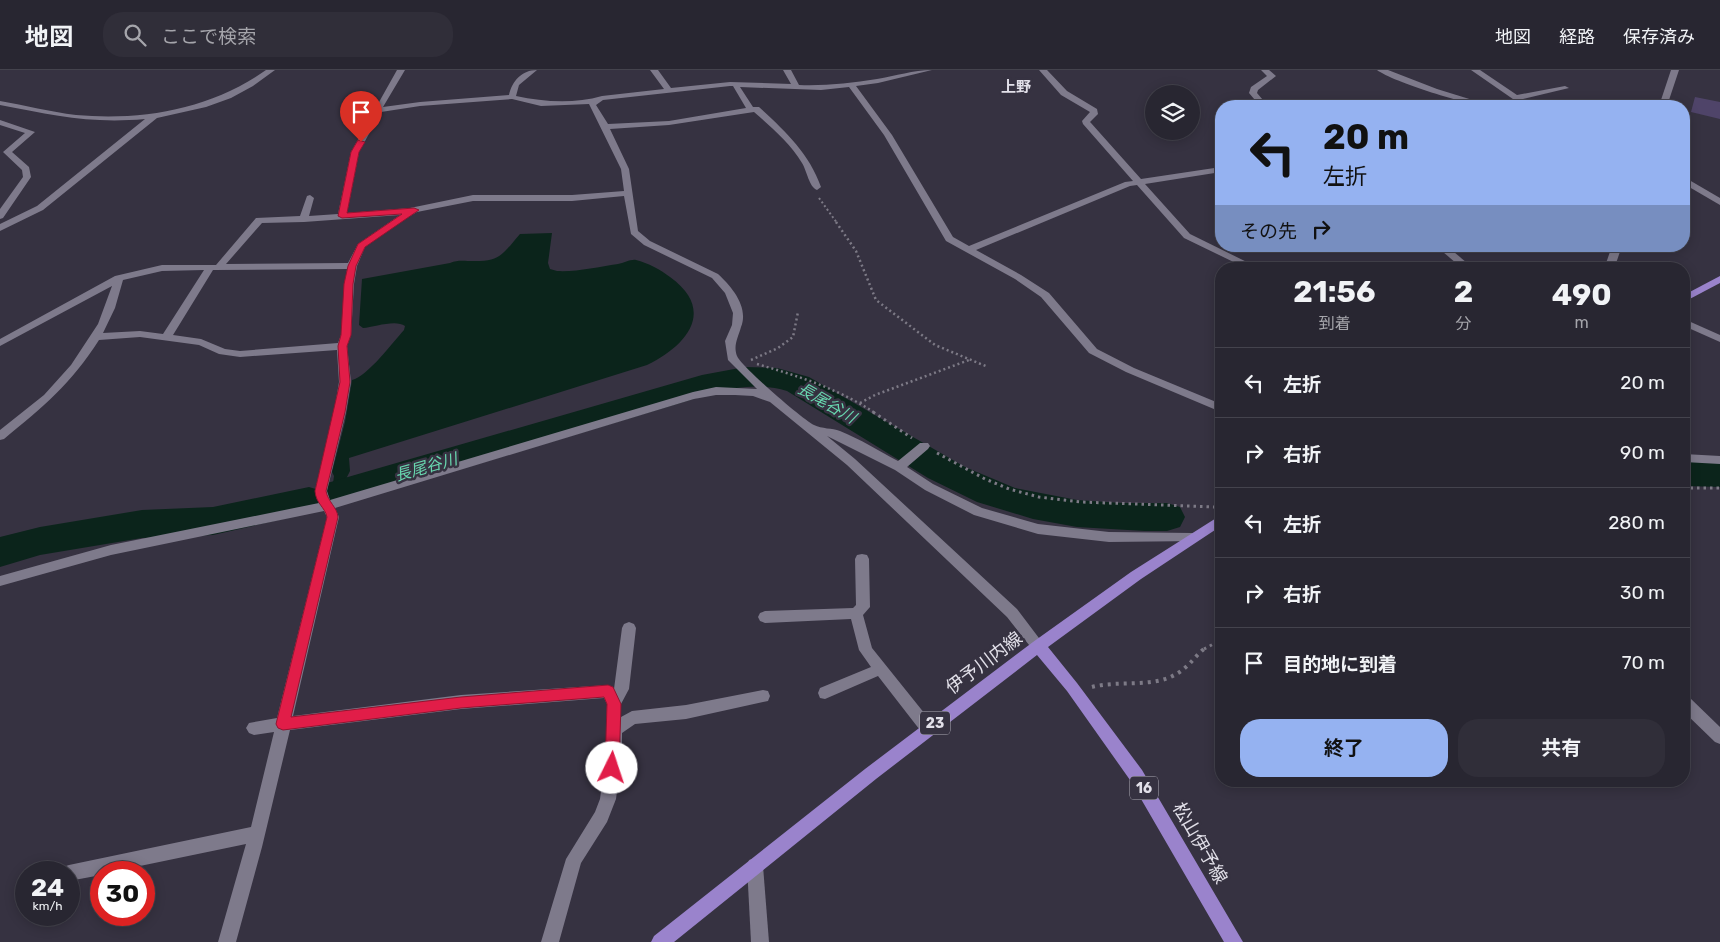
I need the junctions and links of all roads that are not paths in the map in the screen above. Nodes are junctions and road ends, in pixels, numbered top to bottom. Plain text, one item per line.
1 (271, 70) edge
2 (401, 70) edge
3 (533, 70) edge
4 (654, 70) edge
5 (787, 70) edge
6 (887, 70) edge
7 (928, 70) edge
8 (1043, 70) edge
9 (1265, 70) edge
10 (1381, 70) edge
11 (1475, 70) edge
12 (1674, 70) edge
13 (891, 78) junction
14 (735, 84) junction
15 (852, 85) junction
16 (796, 87) junction
17 (1565, 88) dead end
18 (669, 90) junction
19 (512, 97) junction
20 (1516, 98) junction
21 (1259, 100) edge
22 (1466, 100) edge
23 (1519, 100) edge
24 (1665, 100) edge
25 (594, 101) junction
26 (0, 102) edge
27 (750, 109) junction
28 (378, 110) junction
29 (154, 116) junction
30 (0, 122) edge
31 (605, 127) junction
32 (1215, 170) edge
33 (1137, 183) junction
34 (1690, 184) edge
35 (817, 187) road end
36 (629, 193) junction
37 (310, 198) dead end
38 (1720, 202) edge
39 (414, 210) junction
40 (0, 216) edge
41 (342, 216) junction
42 (304, 219) junction
43 (0, 228) edge
44 (1215, 249) edge
45 (968, 250) junction
46 (1220, 252) edge
47 (1448, 252) edge
48 (1241, 262) edge
49 (1460, 262) edge
50 (352, 266) junction
51 (214, 268) junction
52 (118, 278) junction
53 (1720, 279) edge
54 (1690, 296) edge
55 (1690, 325) edge
56 (94, 337) junction
57 (166, 337) junction
58 (1720, 339) edge
59 (0, 343) edge
60 (342, 346) junction
61 (774, 399) junction
62 (1215, 405) edge
63 (810, 429) junction
64 (0, 436) edge
65 (924, 446) road end
66 (1690, 458) edge
67 (1720, 460) edge
68 (899, 467) junction
69 (327, 506) junction
70 (1215, 524) edge
71 (1192, 538) junction
72 (862, 559) dead end
73 (0, 581) edge
74 (856, 613) junction
75 (765, 617) dead end
76 (629, 628) dead end
77 (1038, 646) junction
78 (880, 669) junction
79 (824, 693) dead end
80 (763, 696) dead end
81 (614, 704) junction
82 (1690, 708) edge
83 (283, 724) junction
84 (254, 728) dead end
85 (928, 729) junction
86 (614, 730) junction
87 (1720, 738) edge
88 (256, 834) junction
89 (755, 866) junction
90 (80, 871) edge
91 (228, 942) edge
92 (550, 942) edge
93 (660, 942) edge
94 (760, 942) edge
95 (1234, 942) edge

1 - 29 street
2 - 28 street
3 - 19 street
4 - 18 street
5 - 16 street
6 - 13 street
7 - 13 street
8 - 33 street
9 - 21 street
10 - 22 street
11 - 20 street
12 - 24 street
13 - 15 street
14 - 16 street
14 - 18 street
14 - 27 street
15 - 16 street
15 - 45 street
17 - 20 street
18 - 25 street
19 - 25 street
19 - 28 street
20 - 23 street
25 - 31 street
26 - 29 street
27 - 31 street
27 - 35 street
28 - 41 street
29 - 43 street
30 - 40 street
31 - 36 street
32 - 33 street
33 - 44 street
33 - 45 street
34 - 38 street
36 - 39 street
36 - 61 street
37 - 42 street
39 - 41 street
39 - 50 street
41 - 42 street
42 - 51 street
45 - 62 street
46 - 48 street
47 - 49 street
50 - 51 street
50 - 60 street
51 - 52 street
51 - 57 street
52 - 56 street
52 - 59 street
53 - 54 main road
55 - 58 street
56 - 57 street
56 - 64 street
57 - 60 street
60 - 69 street
61 - 63 street
61 - 69 street
63 - 68 street
63 - 77 street
65 - 68 street
66 - 67 street
68 - 71 street
69 - 73 street
69 - 83 street
70 - 71 main road, 伊予川内線 / 23
71 - 77 main road, 伊予川内線 / 23
72 - 74 street
74 - 75 street
74 - 78 street
76 - 81 street
77 - 85 main road, 伊予川内線 / 23
77 - 95 main road, 松山伊予線 / 16
78 - 79 street
78 - 85 street
80 - 86 street
81 - 83 street
81 - 86 street
82 - 87 street
83 - 84 street
83 - 88 street
85 - 89 main road, 伊予川内線 / 23
86 - 92 street
88 - 90 street
88 - 91 street
89 - 93 main road, 伊予川内線 / 23
89 - 94 street

